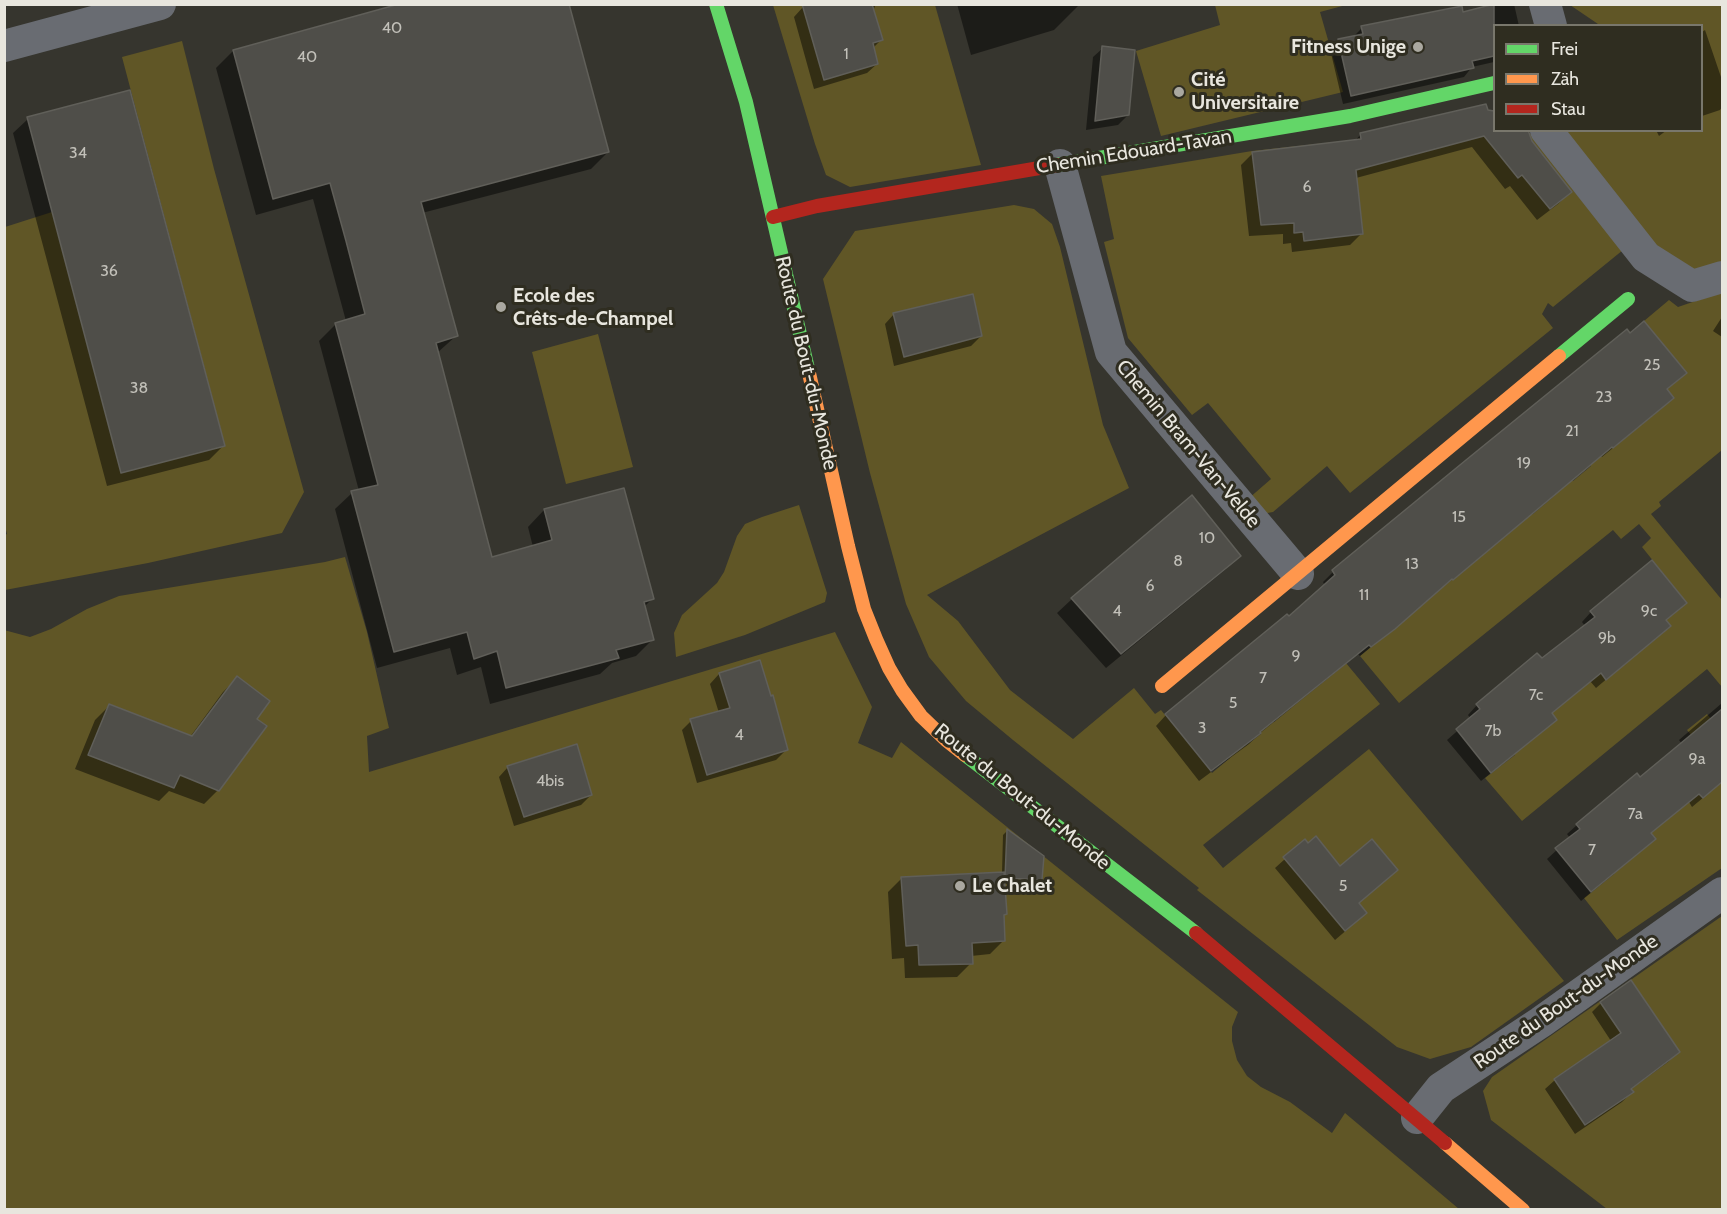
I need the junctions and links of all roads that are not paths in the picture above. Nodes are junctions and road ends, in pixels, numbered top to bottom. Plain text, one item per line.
1 (160, 4) edge
2 (716, 4) edge
3 (1545, 4) edge
4 (1550, 24) edge
5 (4, 46) edge
6 (1493, 83) edge
7 (1548, 132) edge
8 (1060, 165) junction
9 (773, 217) junction
10 (1722, 277) edge
11 (1628, 299) dead end
12 (1298, 574) junction
13 (1162, 686) dead end
14 (1722, 893) edge
15 (1417, 1118) junction
16 (1523, 1209) edge

1 - 5 street
2 - 9 main road, Route du Bout-du-Monde
3 - 4 street
6 - 8 main road, Chemin Edouard-Tavan
7 - 10 street
8 - 9 main road, Chemin Edouard-Tavan
8 - 12 street, Chemin Bram-Van-Velde
9 - 15 main road, Route du Bout-du-Monde
11 - 12 main road
12 - 13 main road
14 - 15 street, Route du Bout-du-Monde
15 - 16 main road, Route du Bout-du-Monde

